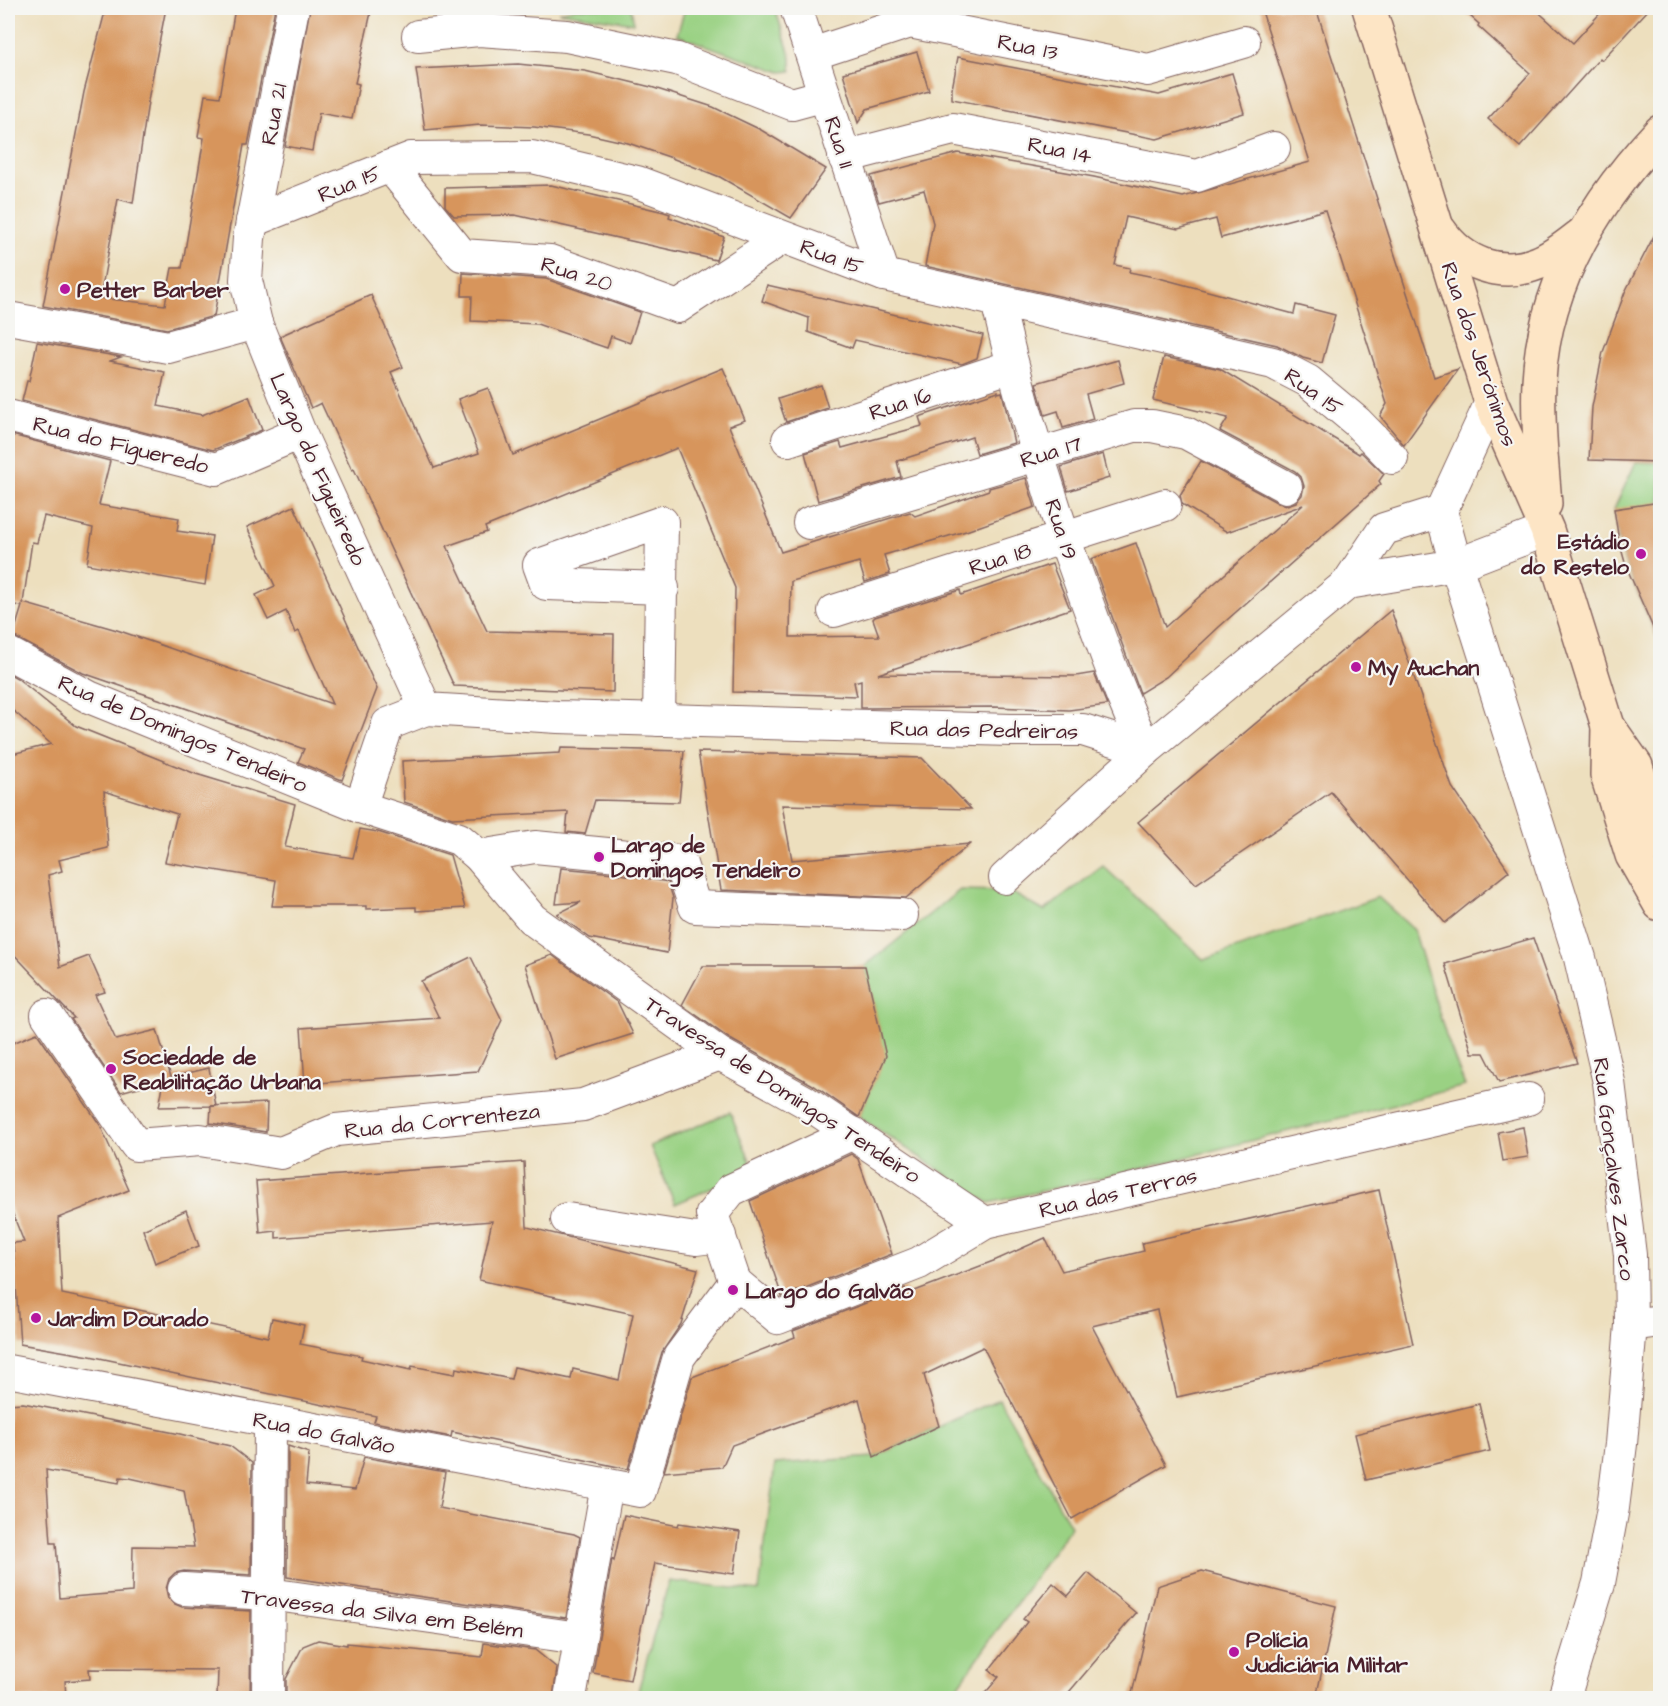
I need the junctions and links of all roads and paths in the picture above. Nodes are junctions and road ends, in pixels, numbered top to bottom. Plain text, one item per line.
1 (293, 8) edge
2 (796, 8) edge
3 (1369, 8) edge
4 (418, 36) dead end
5 (1244, 42) dead end
6 (812, 54) junction
7 (825, 95) junction
8 (1660, 132) edge
9 (1274, 148) dead end
10 (844, 157) junction
11 (390, 166) junction
12 (252, 221) junction
13 (1437, 227) junction
14 (1583, 234) junction
15 (782, 238) junction
16 (884, 276) junction
17 (997, 301) junction
18 (8, 318) edge
19 (256, 323) junction
20 (1012, 366) junction
21 (1491, 402) junction
22 (8, 416) edge
23 (300, 433) junction
24 (788, 440) dead end
25 (1039, 455) junction
26 (1392, 458) dead end
27 (1286, 487) dead end
28 (1165, 505) dead end
29 (1441, 511) junction
30 (809, 523) dead end
31 (1546, 530) junction
32 (1064, 537) junction
33 (1456, 565) junction
34 (1348, 583) junction
35 (663, 588) dead end
36 (834, 611) dead end
37 (8, 653) edge
38 (426, 709) junction
39 (659, 720) junction
40 (1608, 726) junction
41 (1146, 750) junction
42 (360, 807) junction
43 (1660, 846) edge
44 (479, 856) junction
45 (1005, 878) dead end
46 (1660, 904) edge
47 (902, 915) dead end
48 (47, 1016) dead end
49 (720, 1054) junction
50 (1528, 1099) dead end
51 (853, 1133) junction
52 (567, 1219) dead end
53 (985, 1223) junction
54 (720, 1236) junction
55 (735, 1282) junction
56 (1646, 1323) edge
57 (8, 1371) edge
58 (270, 1422) junction
59 (607, 1485) junction
60 (184, 1589) dead end
61 (269, 1594) junction
62 (579, 1638) junction
63 (268, 1698) edge
64 (570, 1698) edge
65 (1564, 1698) edge

1 - 12 street, Rua 21
2 - 6 street, Rua 11
3 - 13 main road, Rua dos Jerónimos
4 - 7 street
5 - 6 street, Rua 13
6 - 7 street, Rua 11
7 - 10 street, Rua 11
8 - 14 main road, Rua dos Jerónimos
9 - 10 street, Rua 14
10 - 16 street, Rua 11
11 - 12 street, Rua 15
11 - 15 street, Rua 15
11 - 15 street, Rua 20
12 - 19 street, Largo do Figueiredo
13 - 14 main road, Rua dos Jerónimos
13 - 21 main road, Rua dos Jerónimos
14 - 31 main road, Rua dos Jerónimos
15 - 16 street, Rua 15
16 - 17 street, Rua 15
17 - 20 street, Rua 19
17 - 26 street, Rua 15
18 - 19 street
19 - 23 street, Largo do Figueiredo
20 - 24 street, Rua 16
20 - 25 street, Rua 19
21 - 29 street
21 - 31 main road, Rua dos Jerónimos
22 - 23 street, Rua do Figueredo
23 - 38 street, Largo do Figueiredo
25 - 27 street, Rua 17
25 - 30 street, Rua 17
25 - 32 street, Rua 19
28 - 32 street, Rua 18
29 - 33 street, Rua Gonçalves Zarco
29 - 34 street
31 - 33 street
31 - 40 main road
32 - 36 street, Rua 18
32 - 41 street, Rua 19
33 - 34 street
33 - 56 street, Rua Gonçalves Zarco
34 - 41 street
35 - 39 street
37 - 42 street, Rua de Domingos Tendeiro
38 - 39 street, Rua das Pedreiras
38 - 42 street
39 - 41 street, Rua das Pedreiras
40 - 43 main road
40 - 46 main road
41 - 45 street
42 - 44 street
44 - 47 street
44 - 49 street, Travessa de Domingos Tendeiro
48 - 49 street, Rua da Correnteza
49 - 51 street, Travessa de Domingos Tendeiro
50 - 53 street, Rua das Terras
51 - 53 street, Travessa de Domingos Tendeiro
51 - 54 street
52 - 54 street
53 - 55 street, Rua das Terras
54 - 55 street
55 - 59 street, Rua do Galvão
56 - 65 street, Rua Gonçalves Zarco
57 - 58 street, Rua do Galvão
58 - 59 street, Rua do Galvão
58 - 61 street
59 - 62 street
60 - 61 street, Travessa da Silva em Belém
61 - 62 street, Travessa da Silva em Belém
61 - 63 street
62 - 64 street

